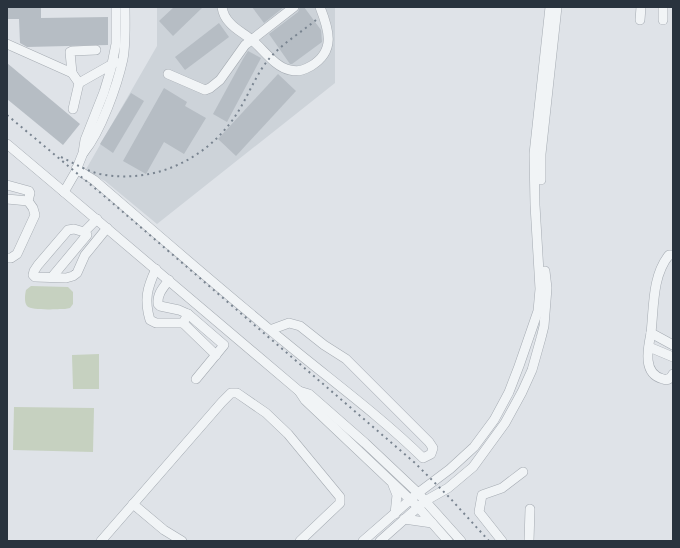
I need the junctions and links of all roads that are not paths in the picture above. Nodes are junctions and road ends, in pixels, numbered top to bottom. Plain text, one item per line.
1 (116, 7) edge
2 (125, 7) edge
3 (222, 7) edge
4 (294, 7) edge
5 (320, 7) edge
6 (550, 7) edge
7 (557, 7) edge
8 (641, 7) edge
9 (663, 7) edge
10 (640, 20) dead end
11 (663, 20) dead end
12 (251, 40) junction
13 (7, 44) edge
14 (96, 50) dead end
15 (122, 59) junction
16 (112, 64) junction
17 (72, 73) junction
18 (168, 74) dead end
19 (80, 83) junction
20 (543, 97) junction
21 (73, 109) dead end
22 (7, 144) edge
23 (83, 153) junction
24 (76, 170) junction
25 (7, 185) edge
26 (64, 192) junction
27 (7, 199) edge
28 (28, 200) junction
29 (97, 219) junction
30 (107, 228) junction
31 (86, 233) junction
32 (95, 243) junction
33 (673, 255) edge
34 (7, 258) edge
35 (156, 269) junction
36 (52, 277) junction
37 (169, 280) junction
38 (188, 314) junction
39 (534, 322) junction
40 (183, 323) junction
41 (544, 326) junction
42 (270, 330) junction
43 (655, 336) junction
44 (672, 345) edge
45 (649, 347) junction
46 (658, 351) junction
47 (216, 355) junction
48 (671, 356) edge
49 (673, 374) edge
50 (196, 380) dead end
51 (299, 391) junction
52 (523, 472) dead end
53 (389, 479) junction
54 (418, 493) junction
55 (410, 500) junction
56 (425, 501) junction
57 (133, 504) junction
58 (418, 507) junction
59 (530, 509) dead end
60 (395, 514) junction
61 (404, 519) junction
62 (432, 522) junction
63 (102, 541) edge
64 (182, 541) edge
65 (300, 541) edge
66 (364, 541) edge
67 (380, 541) edge
68 (448, 541) edge
69 (461, 541) edge
70 (502, 541) edge
71 (530, 541) edge

1 - 16 street
2 - 15 street
3 - 12 street
4 - 12 street
5 - 12 street
6 - 20 street
7 - 20 street
8 - 10 street
9 - 11 street
12 - 18 street
13 - 17 street
14 - 17 street
15 - 16 street
15 - 23 street
16 - 19 street
16 - 23 street
17 - 19 street
19 - 21 street
20 - 39 street
20 - 41 street
22 - 26 street
23 - 24 street
24 - 26 street
24 - 42 street
25 - 28 street
26 - 29 street
27 - 28 street
28 - 34 street
29 - 30 street
29 - 31 street
30 - 32 street
30 - 35 street
31 - 32 street
31 - 36 street
31 - 36 street
32 - 36 street
33 - 43 street
35 - 37 street
35 - 40 street
37 - 38 street
37 - 51 street
38 - 40 street
38 - 47 street
39 - 41 street
39 - 54 street
40 - 47 street
41 - 56 street
42 - 42 street
43 - 44 street
43 - 45 street
43 - 46 street
44 - 48 street
45 - 46 street
45 - 49 street
46 - 48 street
47 - 50 street
51 - 53 street
51 - 54 street
52 - 70 street
53 - 55 street
53 - 60 street
54 - 55 street
54 - 56 street
55 - 58 street
55 - 60 street
56 - 58 street
56 - 69 street
57 - 63 street
57 - 64 street
57 - 65 street
58 - 61 street
58 - 62 street
59 - 71 street
60 - 66 street
61 - 62 street
61 - 67 street
62 - 68 street

